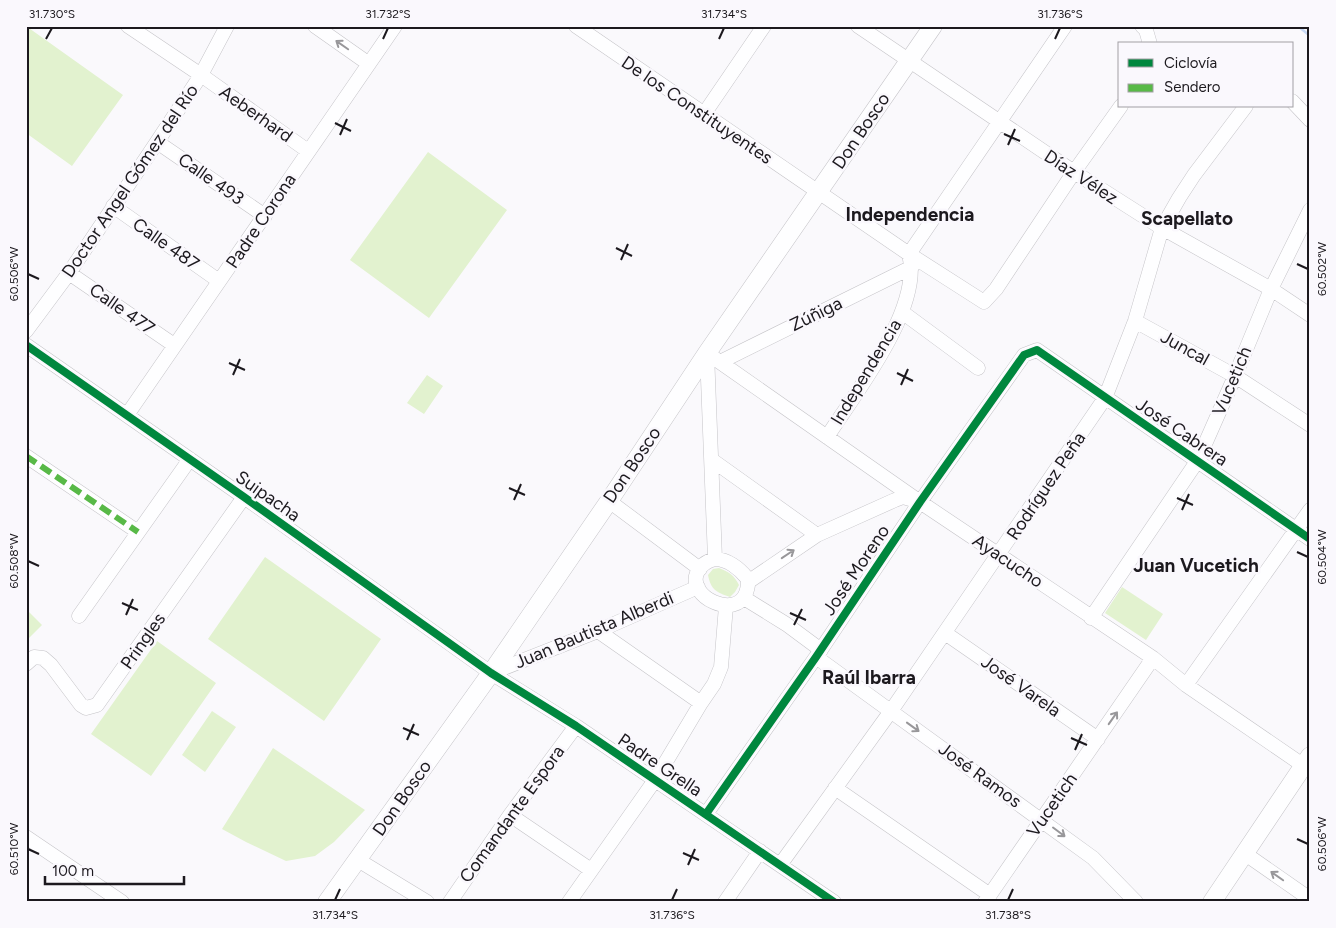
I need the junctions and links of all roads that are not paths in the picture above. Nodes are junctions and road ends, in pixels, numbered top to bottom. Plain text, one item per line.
1 (128, 26) edge
2 (227, 26) edge
3 (315, 26) edge
4 (395, 26) edge
5 (576, 26) edge
6 (764, 26) edge
7 (858, 26) edge
8 (933, 26) edge
9 (1065, 26) edge
10 (1142, 26) edge
11 (1149, 42) edge
12 (910, 61) junction
13 (369, 64) junction
14 (201, 75) junction
15 (1294, 104) edge
16 (1119, 108) edge
17 (1244, 108) edge
18 (704, 114) junction
19 (1310, 120) edge
20 (999, 123) junction
21 (158, 142) junction
22 (308, 151) junction
23 (1074, 172) junction
24 (819, 192) junction
25 (113, 206) junction
26 (1310, 210) edge
27 (265, 216) junction
28 (1162, 228) junction
29 (910, 260) junction
30 (69, 272) junction
31 (220, 281) junction
32 (1271, 288) junction
33 (902, 312) junction
34 (1310, 315) edge
35 (1135, 321) junction
36 (26, 331) edge
37 (26, 345) edge
38 (174, 345) junction
39 (1037, 350) joint
40 (714, 357) junction
41 (978, 368) dead end
42 (1235, 376) junction
43 (1105, 398) junction
44 (126, 415) junction
45 (1310, 425) edge
46 (827, 437) junction
47 (26, 456) edge
48 (190, 459) junction
49 (712, 460) junction
50 (1198, 460) junction
51 (244, 497) junction
52 (608, 501) junction
53 (920, 502) junction
54 (1310, 510) edge
55 (1296, 530) junction
56 (138, 532) junction
57 (817, 535) junction
58 (1310, 539) edge
59 (999, 555) junction
60 (715, 559) junction
61 (700, 569) junction
62 (748, 582) junction
63 (698, 587) junction
64 (744, 598) junction
65 (726, 606) junction
66 (79, 616) dead end
67 (1091, 618) junction
68 (598, 631) junction
69 (945, 633) junction
70 (819, 654) junction
71 (1153, 658) junction
72 (26, 664) edge
73 (491, 673) junction
74 (1186, 685) junction
75 (701, 703) junction
76 (891, 711) junction
77 (576, 726) junction
78 (1098, 739) junction
79 (1308, 764) edge
80 (656, 780) junction
81 (835, 788) junction
82 (706, 814) junction
83 (510, 815) junction
84 (1042, 820) junction
85 (26, 837) edge
86 (760, 851) junction
87 (1244, 853) junction
88 (358, 860) junction
89 (780, 864) junction
90 (591, 870) junction
91 (988, 898) edge
92 (1310, 899) edge
93 (122, 902) edge
94 (327, 902) edge
95 (427, 902) edge
96 (450, 902) edge
97 (569, 902) edge
98 (725, 902) edge
99 (834, 902) edge
100 (1136, 902) edge
101 (1212, 902) edge

1 - 14 street, Aeberhard
2 - 14 street, Doctor Angel Gómez del Río
13 -> 3 street
4 - 13 street, Padre Corona
5 - 18 street, De los Constituyentes
6 - 18 street
7 - 12 street, Díaz Vélez
8 - 12 main road, Don Bosco
9 - 20 street, Independencia
10 - 11 street
12 - 20 street, Díaz Vélez
12 - 24 main road, Don Bosco
13 - 22 street, Padre Corona
14 - 21 street, Doctor Angel Gómez del Río
14 - 22 street, Aeberhard
15 - 19 street
16 - 23 street
17 - 28 street, Rodríguez Peña
18 - 24 street, De los Constituyentes
20 - 23 street, Díaz Vélez
20 - 29 street, Independencia
21 - 25 street, Doctor Angel Gómez del Río
21 - 27 street, Calle 493
22 - 27 street, Padre Corona
23 - 28 street, Díaz Vélez
23 - 29 street
24 - 29 street
24 - 40 main road, Don Bosco
25 - 30 street, Doctor Angel Gómez del Río
25 - 31 street, Calle 487
26 - 32 street, Vucetich
27 - 31 street, Padre Corona
28 - 32 street, Díaz Vélez
28 - 35 street, Rodríguez Peña
29 - 33 street, Independencia
29 - 40 street, Zúñiga
30 - 36 street, Doctor Angel Gómez del Río
30 - 38 street, Calle 477
31 - 38 street, Padre Corona
32 - 34 street, Díaz Vélez
32 - 42 street, Vucetich
33 - 41 street
33 - 46 street, Independencia
35 - 42 street, Juncal
35 - 43 street, Rodríguez Peña
37 - 44 street, Suipacha
38 - 44 street, Padre Corona
39 - 43 street, José Cabrera
39 - 53 street, José Moreno
40 - 46 street, Ayacucho
40 - 49 street
40 - 52 main road, Don Bosco
42 - 45 street, Juncal
42 - 50 street, Vucetich
43 - 50 street, José Cabrera
43 - 59 street, Rodríguez Peña
44 - 48 street, Suipacha
46 - 53 street, Ayacucho
47 - 56 street
48 - 51 street, Suipacha
48 - 56 street
49 - 57 street
49 - 60 street
50 - 55 street, José Cabrera
50 - 67 street, Vucetich
51 - 72 street, Pringles
51 - 73 street, Suipacha
52 - 61 street
52 - 73 main road, Don Bosco
53 - 57 street
53 - 59 street, Ayacucho
53 - 70 street, José Moreno
54 - 55 street
55 - 58 street, José Cabrera
55 - 74 street
56 - 66 street
62 -> 57 street
59 - 67 street, Ayacucho
59 - 69 street, Rodríguez Peña
60 - 61 street
60 - 62 street
61 - 63 street
62 - 64 street
63 - 65 street
63 - 68 street, Juan Bautista Alberdi
64 - 65 street
64 - 70 street, José Ramos
65 - 75 street
67 - 71 street, Ayacucho
68 - 73 street, Juan Bautista Alberdi
68 - 75 street
69 - 76 street, Rodríguez Peña
69 - 78 street, José Varela
70 - 76 street, José Ramos
70 - 82 street, José Moreno
71 - 74 street, Ayacucho
78 -> 71 street, Vucetich
73 - 77 street, Padre Grella
73 - 88 main road, Don Bosco
74 - 79 street, Ayacucho
75 - 80 street
76 - 81 street, Rodríguez Peña
76 -> 84 street, José Ramos
77 - 80 street, Padre Grella
77 - 83 street, Comandante Espora
78 - 84 street, Vucetich
79 - 87 main road
80 - 82 street, Padre Grella
80 - 90 street
81 - 89 street, Rodríguez Peña
81 - 91 street
82 - 86 street, Padre Grella
83 - 90 street
83 - 96 street, Comandante Espora
84 - 91 street, Vucetich
84 -> 100 street, José Ramos
85 - 93 street
86 - 89 street, Padre Grella
86 - 98 street
92 -> 87 street
87 - 101 main road
88 - 94 main road, Don Bosco
88 - 95 street
89 - 99 street, Padre Grella
90 - 97 street

